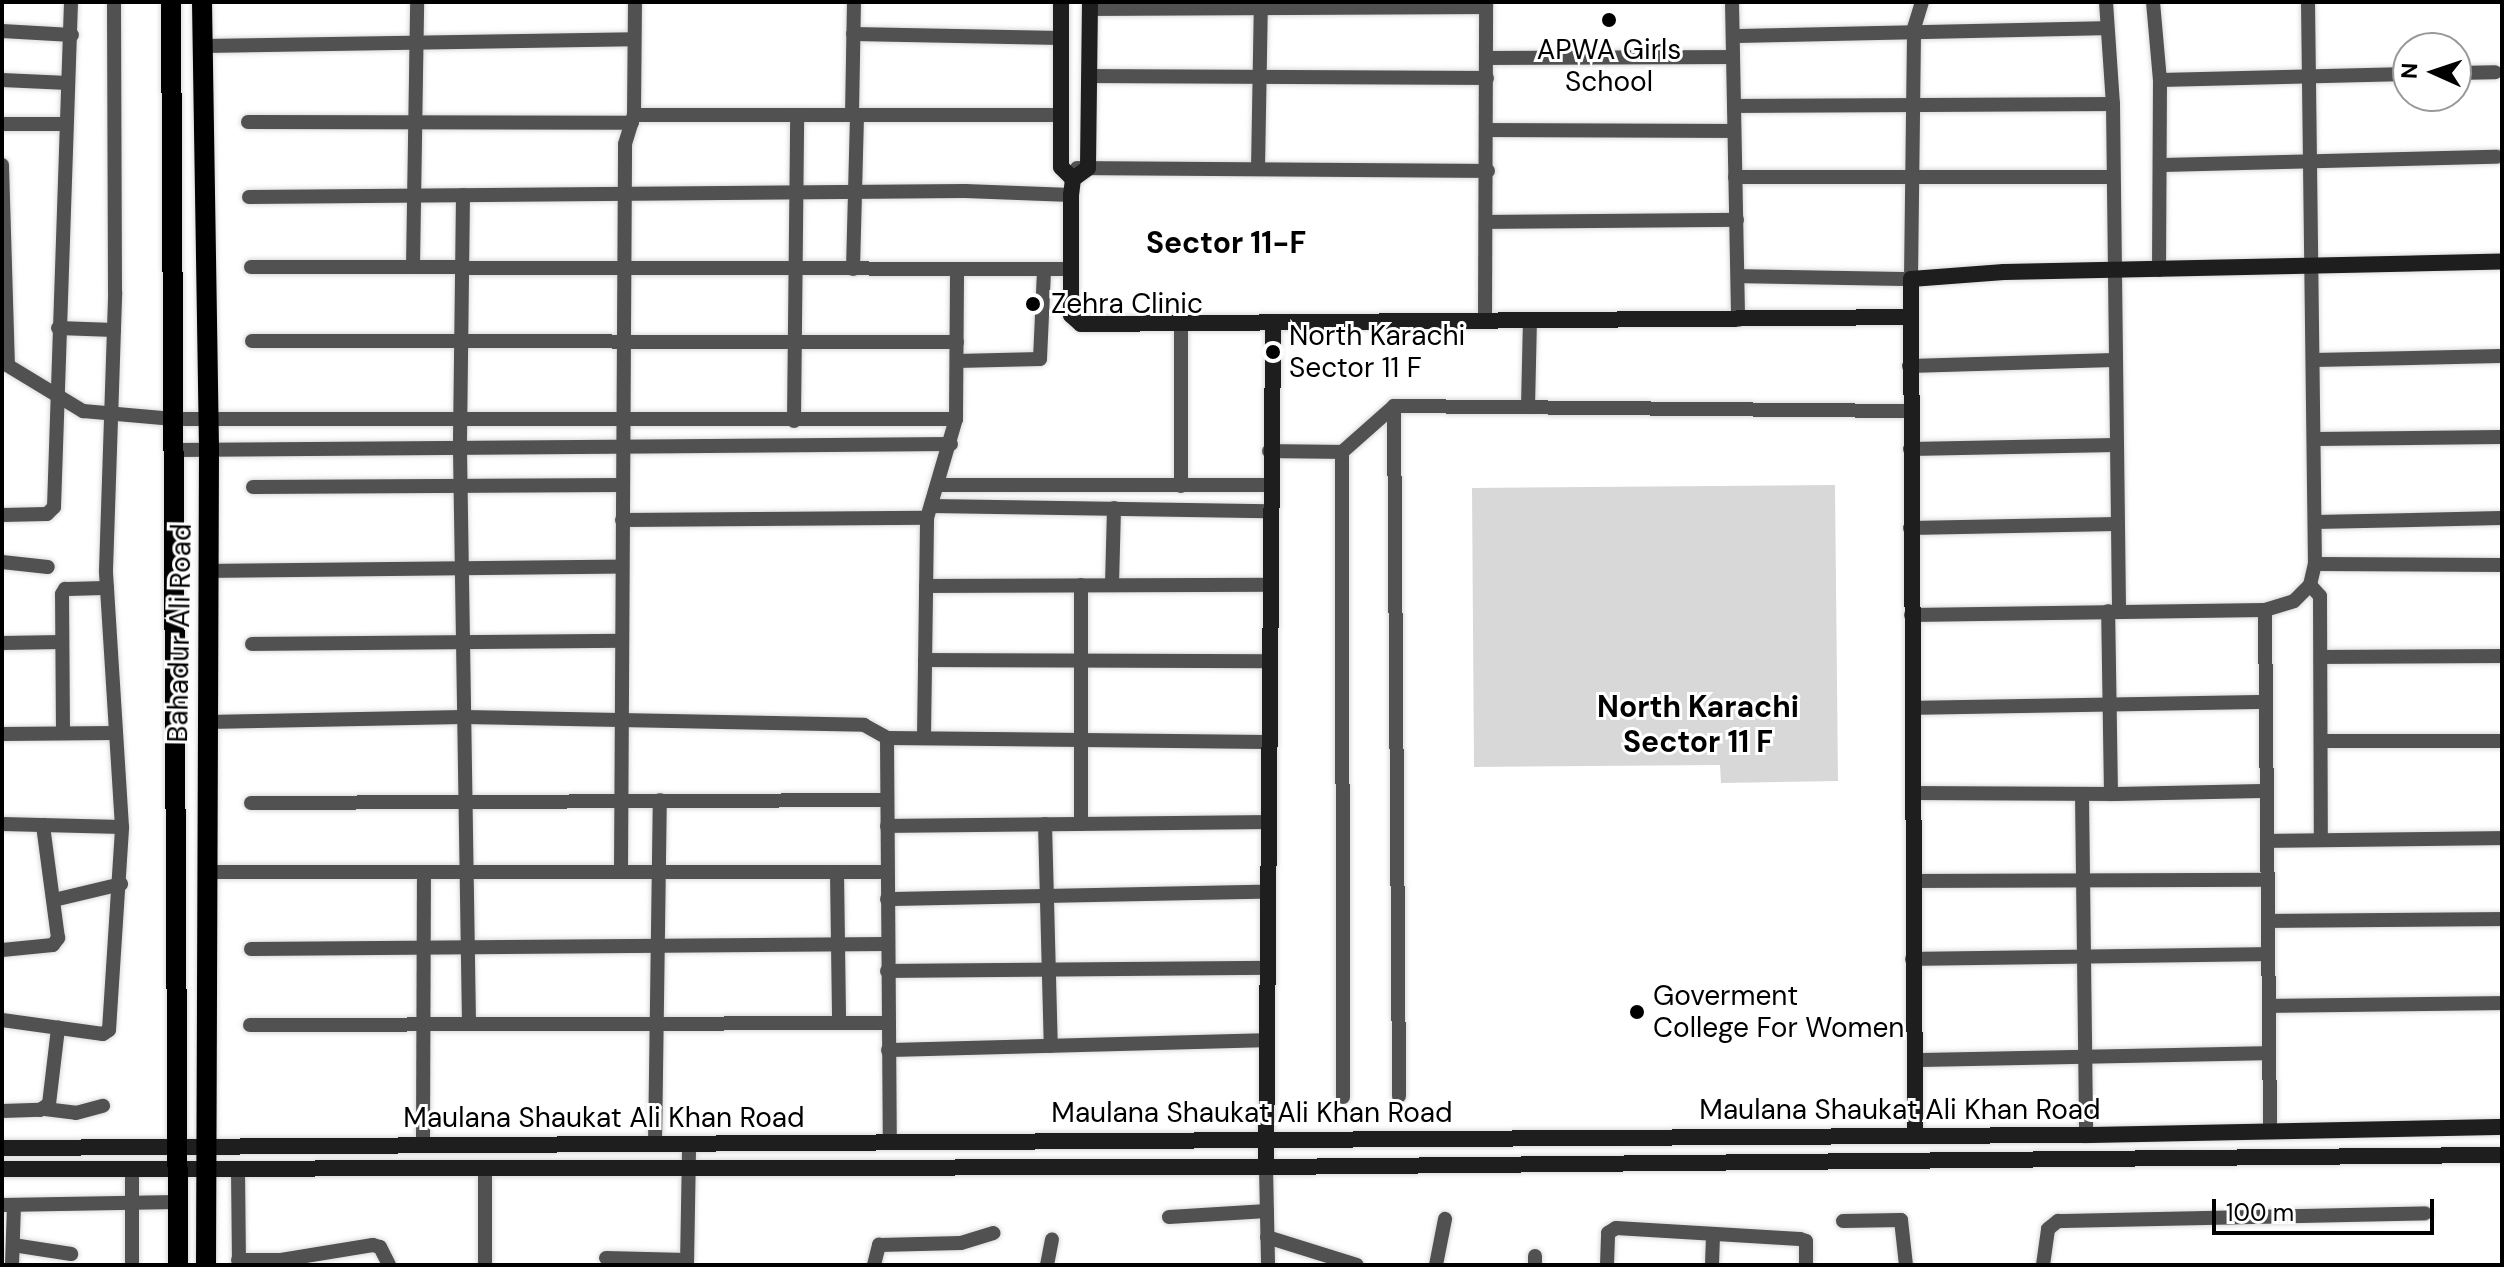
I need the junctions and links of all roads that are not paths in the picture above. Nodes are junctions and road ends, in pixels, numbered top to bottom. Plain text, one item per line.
1 (71, 2) edge
2 (114, 2) edge
3 (171, 2) edge
4 (202, 2) edge
5 (417, 2) edge
6 (635, 2) edge
7 (854, 2) edge
8 (1061, 2) edge
9 (1732, 2) edge
10 (1922, 2) edge
11 (2106, 2) edge
12 (2153, 2) edge
13 (2308, 2) edge
14 (1486, 4) edge
15 (1090, 5) edge
16 (1261, 5) edge
17 (1914, 28) junction
18 (2106, 28) junction
19 (2, 31) edge
20 (853, 34) junction
21 (72, 35) junction
22 (1733, 36) junction
23 (1061, 38) junction
24 (634, 39) junction
25 (416, 43) junction
26 (203, 46) junction
27 (1733, 57) junction
28 (1487, 58) junction
29 (2495, 72) dead end
30 (2472, 73) edge
31 (2392, 74) edge
32 (1090, 76) junction
33 (2309, 76) junction
34 (1260, 77) junction
35 (1487, 78) junction
36 (2, 80) edge
37 (2160, 80) junction
38 (68, 83) junction
39 (2113, 104) junction
40 (1912, 105) junction
41 (1734, 106) junction
42 (797, 115) junction
43 (854, 115) junction
44 (1060, 115) junction
45 (633, 119) junction
46 (248, 122) dead end
47 (415, 123) junction
48 (2, 124) edge
49 (64, 124) junction
50 (1488, 130) junction
51 (1734, 131) junction
52 (2497, 157) dead end
53 (2310, 162) junction
54 (2, 165) edge
55 (2160, 165) junction
56 (1088, 168) junction
57 (1258, 169) junction
58 (1488, 171) junction
59 (1735, 177) junction
60 (1911, 177) junction
61 (2113, 177) junction
62 (1068, 181) junction
63 (797, 192) junction
64 (855, 192) junction
65 (625, 193) junction
66 (414, 195) junction
67 (463, 195) junction
68 (249, 197) dead end
69 (1737, 220) junction
70 (1486, 222) junction
71 (2502, 262) edge
72 (2311, 266) junction
73 (251, 267) dead end
74 (413, 267) junction
75 (460, 267) junction
76 (624, 268) junction
77 (796, 269) junction
78 (853, 269) junction
79 (1070, 269) junction
80 (957, 270) junction
81 (1044, 270) junction
82 (2113, 270) junction
83 (2159, 270) junction
84 (1738, 276) junction
85 (1911, 279) junction
86 (1909, 317) junction
87 (1738, 320) junction
88 (1485, 321) junction
89 (1530, 322) junction
90 (1181, 323) junction
91 (1273, 323) junction
92 (58, 328) junction
93 (114, 330) junction
94 (252, 341) dead end
95 (461, 341) junction
96 (624, 342) junction
97 (795, 342) junction
98 (957, 342) junction
99 (2500, 356) dead end
100 (2114, 360) junction
101 (2313, 360) junction
102 (957, 361) junction
103 (5, 362) edge
104 (1909, 366) junction
105 (58, 394) junction
106 (1394, 406) junction
107 (1528, 407) junction
108 (1909, 411) junction
109 (112, 414) junction
110 (174, 419) junction
111 (209, 419) junction
112 (956, 419) junction
113 (461, 420) junction
114 (623, 420) junction
115 (794, 421) junction
116 (2500, 437) edge
117 (2314, 439) junction
118 (951, 444) junction
119 (2116, 445) junction
120 (1910, 449) junction
121 (175, 450) junction
122 (209, 450) junction
123 (460, 450) junction
124 (623, 450) junction
125 (1269, 451) junction
126 (1342, 452) junction
127 (622, 485) junction
128 (938, 485) junction
129 (1268, 485) junction
130 (462, 486) junction
131 (1181, 486) junction
132 (253, 487) dead end
133 (1114, 508) junction
134 (1268, 511) junction
135 (929, 512) junction
136 (2, 515) edge
137 (2501, 518) edge
138 (622, 520) junction
139 (2315, 522) junction
140 (2117, 524) junction
141 (1910, 528) junction
142 (2, 562) edge
143 (2315, 564) junction
144 (2502, 565) edge
145 (48, 567) dead end
146 (620, 567) junction
147 (462, 568) junction
148 (209, 571) junction
149 (1081, 585) junction
150 (1112, 585) junction
151 (1268, 585) junction
152 (2310, 585) junction
153 (926, 586) junction
154 (107, 588) junction
155 (2265, 610) junction
156 (2114, 611) junction
157 (1911, 615) junction
158 (619, 641) junction
159 (62, 642) junction
160 (2, 643) edge
161 (463, 643) junction
162 (252, 644) dead end
163 (2501, 656) edge
164 (2321, 657) junction
165 (925, 660) junction
166 (1081, 660) junction
167 (1267, 661) junction
168 (2266, 702) junction
169 (2110, 704) junction
170 (1912, 708) junction
171 (463, 717) junction
172 (618, 721) junction
173 (207, 722) junction
174 (63, 733) junction
175 (116, 733) junction
176 (2, 734) edge
177 (924, 737) junction
178 (887, 738) junction
179 (1082, 739) junction
180 (2321, 741) junction
181 (2502, 741) edge
182 (1266, 742) junction
183 (2267, 791) junction
184 (1913, 793) junction
185 (2082, 794) junction
186 (2111, 794) junction
187 (464, 800) junction
188 (619, 800) junction
189 (660, 800) junction
190 (887, 800) junction
191 (251, 803) dead end
192 (1265, 822) junction
193 (2, 824) edge
194 (1045, 824) junction
195 (1081, 824) junction
196 (43, 825) junction
197 (887, 826) junction
198 (122, 827) junction
199 (2502, 838) edge
200 (2321, 840) junction
201 (2267, 841) junction
202 (464, 871) junction
203 (621, 871) junction
204 (659, 871) junction
205 (206, 872) junction
206 (837, 872) junction
207 (887, 872) junction
208 (424, 873) junction
209 (2083, 880) junction
210 (2268, 880) junction
211 (1913, 881) junction
212 (121, 884) junction
213 (1265, 892) junction
214 (1046, 896) junction
215 (887, 899) junction
216 (54, 900) junction
217 (2502, 919) edge
218 (2268, 921) junction
219 (837, 944) junction
220 (887, 944) junction
221 (658, 946) junction
222 (421, 947) junction
223 (466, 947) junction
224 (251, 949) dead end
225 (2, 950) edge
226 (2268, 954) junction
227 (2083, 956) junction
228 (1912, 959) junction
229 (1266, 968) junction
230 (1048, 970) junction
231 (887, 971) junction
232 (2502, 1003) edge
233 (2269, 1006) junction
234 (2, 1020) edge
235 (657, 1023) junction
236 (839, 1023) junction
237 (888, 1023) junction
238 (421, 1024) junction
239 (469, 1024) junction
240 (250, 1025) dead end
241 (58, 1028) junction
242 (1266, 1040) junction
243 (1051, 1046) junction
244 (888, 1050) junction
245 (2269, 1053) junction
246 (2084, 1057) junction
247 (1915, 1060) junction
248 (1399, 1096) dead end
249 (1343, 1097) dead end
250 (103, 1106) dead end
251 (45, 1109) junction
252 (2, 1111) edge
253 (2502, 1127) edge
254 (2270, 1132) junction
255 (2086, 1135) junction
256 (1915, 1136) junction
257 (1266, 1137) junction
258 (423, 1143) junction
259 (890, 1143) junction
260 (179, 1144) junction
261 (207, 1144) junction
262 (655, 1145) junction
263 (689, 1146) junction
264 (2, 1148) edge
265 (2502, 1155) edge
266 (688, 1166) junction
267 (1266, 1167) junction
268 (485, 1168) junction
269 (2, 1169) edge
270 (238, 1170) junction
271 (132, 1171) junction
272 (179, 1171) junction
273 (207, 1171) junction
274 (178, 1202) junction
275 (132, 1204) junction
276 (8, 1205) edge
277 (1267, 1211) junction
278 (2425, 1213) dead end
279 (1169, 1217) dead end
280 (1445, 1219) dead end
281 (1843, 1221) dead end
282 (993, 1233) dead end
283 (1713, 1234) junction
284 (1267, 1237) junction
285 (1052, 1239) dead end
286 (13, 1245) junction
287 (71, 1254) dead end
288 (606, 1258) dead end
289 (238, 1262) edge
290 (687, 1262) edge
291 (12, 1265) edge
292 (132, 1265) edge
293 (178, 1265) edge
294 (206, 1265) edge
295 (389, 1265) edge
296 (485, 1265) edge
297 (874, 1265) edge
298 (1047, 1265) edge
299 (1268, 1265) edge
300 (1357, 1265) edge
301 (1436, 1265) edge
302 (1607, 1265) edge
303 (1712, 1265) edge
304 (1806, 1265) edge
305 (1906, 1265) edge
306 (2043, 1265) edge

1 - 21 street
2 - 93 street
3 - 110 main road, Bahadur Ali Road
4 - 26 main road, Bahadur Ali Road
5 - 25 street
6 - 24 street
7 - 20 street
8 - 23 main road
9 - 22 street
10 - 17 street
11 - 18 street
12 - 37 street
13 - 33 street
14 - 16 street
14 - 28 street
15 - 16 street
15 - 32 main road
16 - 34 street
17 - 18 street
17 - 22 street
17 - 40 street
18 - 39 street
19 - 21 street
20 - 23 street
20 - 43 street
21 - 38 street
22 - 27 street
23 - 44 main road
24 - 25 street
24 - 45 street
25 - 26 street
25 - 47 street
26 - 111 main road, Bahadur Ali Road
27 - 28 street
27 - 41 street
28 - 35 street
29 - 30 street
31 - 33 street
32 - 34 street
32 - 56 main road
33 - 37 street
33 - 53 street
34 - 35 street
34 - 57 street
35 - 50 street
36 - 38 street
37 - 55 street
38 - 49 street
39 - 40 street
39 - 61 street
40 - 41 street
40 - 60 street
41 - 51 street
42 - 43 street
42 - 45 street
42 - 63 street
43 - 44 street
43 - 64 street
44 - 62 main road
45 - 47 street
45 - 65 street
46 - 47 street
47 - 66 street
48 - 49 street
49 - 92 street
50 - 51 street
50 - 58 street
51 - 59 street
52 - 53 street
53 - 55 street
53 - 72 street
54 - 103 street
55 - 83 street
56 - 57 street
56 - 62 main road
57 - 58 street
58 - 70 street
59 - 60 street
59 - 69 street
60 - 61 street
60 - 85 street
61 - 82 street
62 - 64 street
62 - 79 main road
63 - 64 street
63 - 65 street
63 - 77 street
64 - 78 street
65 - 67 street
65 - 76 street
66 - 67 street
66 - 68 street
66 - 74 street
67 - 75 street
69 - 70 street
69 - 84 street
70 - 88 street
71 - 72 main road
72 - 83 main road
72 - 101 street
73 - 74 street
74 - 75 street
75 - 76 street
75 - 95 street
76 - 77 street
76 - 96 street
77 - 78 street
77 - 97 street
78 - 80 street
79 - 81 street
79 - 90 main road
80 - 81 street
80 - 98 street
81 - 102 street
82 - 83 main road
82 - 85 main road
82 - 100 street
84 - 85 street
84 - 87 street
85 - 86 main road
86 - 87 main road
86 - 104 main road
87 - 89 main road
88 - 89 main road
88 - 91 main road
89 - 107 street
90 - 91 main road
90 - 131 street
91 - 125 main road
92 - 93 street
92 - 105 street
93 - 109 street
94 - 95 street
95 - 96 street
95 - 113 street
96 - 97 street
96 - 114 street
97 - 98 street
97 - 115 street
98 - 102 street
99 - 101 street
100 - 104 street
100 - 119 street
101 - 117 street
102 - 112 street
103 - 105 street
104 - 108 main road
105 - 109 street
105 - 136 street
106 - 107 street
106 - 126 street
106 - 248 street
107 - 108 street
108 - 120 main road
109 - 110 street
109 - 154 street
110 - 111 street
110 - 121 main road, Bahadur Ali Road
111 - 113 street
111 - 122 main road, Bahadur Ali Road
112 - 115 street
112 - 118 street
113 - 114 street
113 - 123 street
114 - 115 street
114 - 124 street
116 - 117 street
117 - 139 street
118 - 124 street
118 - 128 street
119 - 120 street
119 - 140 street
120 - 141 main road
121 - 122 street
121 - 260 main road, Bahadur Ali Road
122 - 123 street
122 - 148 main road, Bahadur Ali Road
123 - 124 street
123 - 130 street
124 - 127 street
125 - 126 street
125 - 129 main road
126 - 249 street
127 - 130 street
127 - 138 street
128 - 131 street
128 - 135 street
129 - 131 street
129 - 134 main road
130 - 132 street
130 - 147 street
133 - 134 street
133 - 135 street
133 - 150 street
134 - 151 main road
135 - 138 street
135 - 153 street
137 - 139 street
138 - 146 street
139 - 143 street
140 - 141 street
140 - 156 street
141 - 157 main road
142 - 145 street
143 - 144 street
143 - 152 street
146 - 147 street
146 - 158 street
147 - 148 street
147 - 161 street
148 - 173 main road, Bahadur Ali Road
149 - 150 street
149 - 153 street
149 - 166 street
150 - 151 street
151 - 167 main road
152 - 155 street
152 - 164 street
153 - 165 street
154 - 159 street
154 - 175 street
155 - 156 street
155 - 168 street
156 - 157 street
156 - 169 street
157 - 170 main road
158 - 161 street
158 - 172 street
159 - 160 street
159 - 174 street
161 - 162 street
161 - 171 street
163 - 164 street
164 - 180 street
165 - 166 street
165 - 177 street
166 - 167 street
166 - 179 street
167 - 182 main road
168 - 169 street
168 - 183 street
169 - 170 street
169 - 186 street
170 - 184 main road
171 - 172 street
171 - 173 street
171 - 187 street
172 - 178 street
172 - 188 street
173 - 205 main road, Bahadur Ali Road
174 - 175 street
174 - 176 street
175 - 198 street
177 - 178 street
177 - 179 street
178 - 190 street
179 - 182 street
179 - 195 street
180 - 181 street
180 - 200 street
182 - 192 main road
183 - 186 street
183 - 201 street
184 - 185 street
184 - 211 main road
185 - 186 street
185 - 209 street
187 - 188 street
187 - 191 street
187 - 202 street
188 - 189 street
188 - 203 street
189 - 190 street
189 - 204 street
190 - 197 street
192 - 195 street
192 - 213 main road
193 - 196 street
194 - 195 street
194 - 197 street
194 - 214 street
196 - 198 street
196 - 216 street
197 - 207 street
198 - 212 street
199 - 200 street
200 - 201 street
201 - 210 street
202 - 203 street
202 - 208 street
202 - 223 street
203 - 204 street
204 - 206 street
204 - 221 street
205 - 208 street
205 - 261 main road, Bahadur Ali Road
206 - 207 street
206 - 219 street
207 - 215 street
208 - 222 street
209 - 210 street
209 - 211 street
209 - 227 street
210 - 218 street
211 - 228 main road
212 - 216 street
212 - 241 street
213 - 214 street
213 - 229 main road
214 - 215 street
214 - 230 street
215 - 220 street
216 - 225 street
217 - 218 street
218 - 226 street
219 - 220 street
219 - 221 street
219 - 236 street
220 - 231 street
221 - 223 street
221 - 235 street
222 - 223 street
222 - 224 street
222 - 238 street
223 - 239 street
226 - 227 street
226 - 233 street
227 - 228 street
227 - 246 street
228 - 247 main road
229 - 230 street
229 - 242 main road
230 - 231 street
230 - 243 street
231 - 237 street
232 - 233 street
233 - 245 street
234 - 241 street
235 - 236 street
235 - 239 street
235 - 262 street
236 - 237 street
237 - 244 street
238 - 239 street
238 - 240 street
238 - 258 street
241 - 251 street
242 - 243 street
242 - 257 main road
243 - 244 street
244 - 259 street
245 - 246 street
245 - 254 street
246 - 247 street
246 - 255 street
247 - 256 main road
250 - 251 street
251 - 252 street
253 - 254 main road, Maulana Shaukat Ali Khan Road
254 - 255 main road, Maulana Shaukat Ali Khan Road
255 - 256 main road, Maulana Shaukat Ali Khan Road
256 - 257 main road, Maulana Shaukat Ali Khan Road
257 - 259 main road, Maulana Shaukat Ali Khan Road
257 - 267 main road
258 - 261 main road, Maulana Shaukat Ali Khan Road
258 - 262 main road, Maulana Shaukat Ali Khan Road
259 - 263 main road, Maulana Shaukat Ali Khan Road
260 - 261 main road, Maulana Shaukat Ali Khan Road
260 - 264 main road, Maulana Shaukat Ali Khan Road
260 - 272 main road, Bahadur Ali Road
261 - 273 main road, Bahadur Ali Road
262 - 263 main road, Maulana Shaukat Ali Khan Road
263 - 266 street
265 - 267 main road, Maulana Shaukat Ali Khan Road
266 - 267 main road, Maulana Shaukat Ali Khan Road
266 - 268 main road, Maulana Shaukat Ali Khan Road
266 - 290 street
267 - 277 street
268 - 270 main road, Maulana Shaukat Ali Khan Road
268 - 296 street
269 - 271 main road, Maulana Shaukat Ali Khan Road
270 - 273 main road, Maulana Shaukat Ali Khan Road
270 - 289 street
271 - 272 main road, Maulana Shaukat Ali Khan Road
271 - 275 street
272 - 273 main road, Maulana Shaukat Ali Khan Road
272 - 274 main road, Bahadur Ali Road
273 - 294 main road, Bahadur Ali Road
274 - 275 street
274 - 293 main road, Bahadur Ali Road
275 - 276 street
275 - 292 street
276 - 286 street
277 - 279 street
277 - 284 street
278 - 306 street
280 - 301 street
281 - 305 street
282 - 297 street
283 - 302 street
283 - 303 street
283 - 304 street
284 - 299 street
284 - 300 street
285 - 298 street
286 - 287 street
286 - 291 street
288 - 290 street
289 - 295 street

